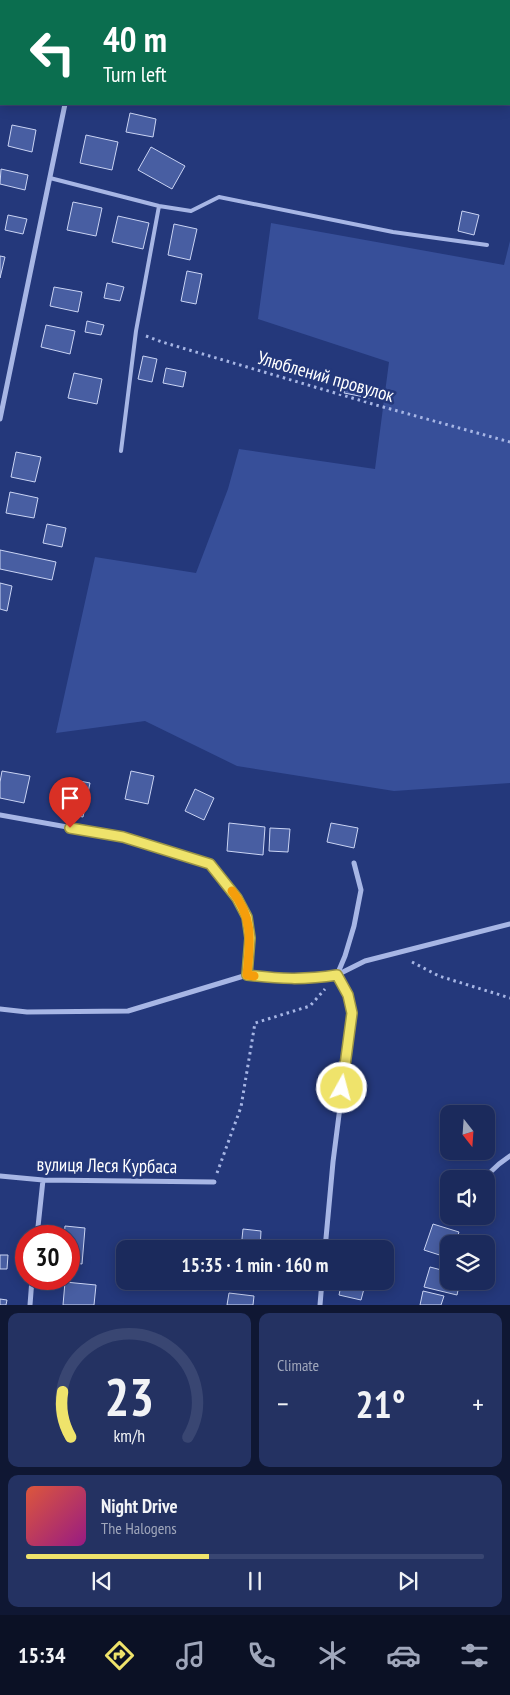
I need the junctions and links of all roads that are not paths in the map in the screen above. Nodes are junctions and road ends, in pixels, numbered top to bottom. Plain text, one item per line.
1 (65, 105) edge
2 (50, 178) junction
3 (159, 206) junction
4 (487, 245) dead end
5 (0, 419) edge
6 (121, 451) dead end
7 (0, 815) edge
8 (354, 863) dead end
9 (510, 924) edge
10 (247, 975) junction
11 (337, 975) junction
12 (0, 1009) edge
13 (510, 1156) edge
14 (493, 1170) edge
15 (0, 1176) edge
16 (43, 1180) junction
17 (214, 1182) road end
18 (38, 1225) edge
19 (326, 1240) edge
20 (31, 1290) edge
21 (321, 1290) edge
22 (30, 1305) edge
23 (320, 1305) edge

1 - 2 street
2 - 3 lane
2 - 5 street
3 - 4 lane
3 - 6 lane
7 - 10 street
8 - 11 street
9 - 11 street
10 - 11 street
10 - 12 street
11 - 19 street
13 - 14 street
15 - 16 street, вулиця Леся Курбаса
16 - 17 street, вулиця Леся Курбаса
16 - 18 street
20 - 22 street
21 - 23 street

